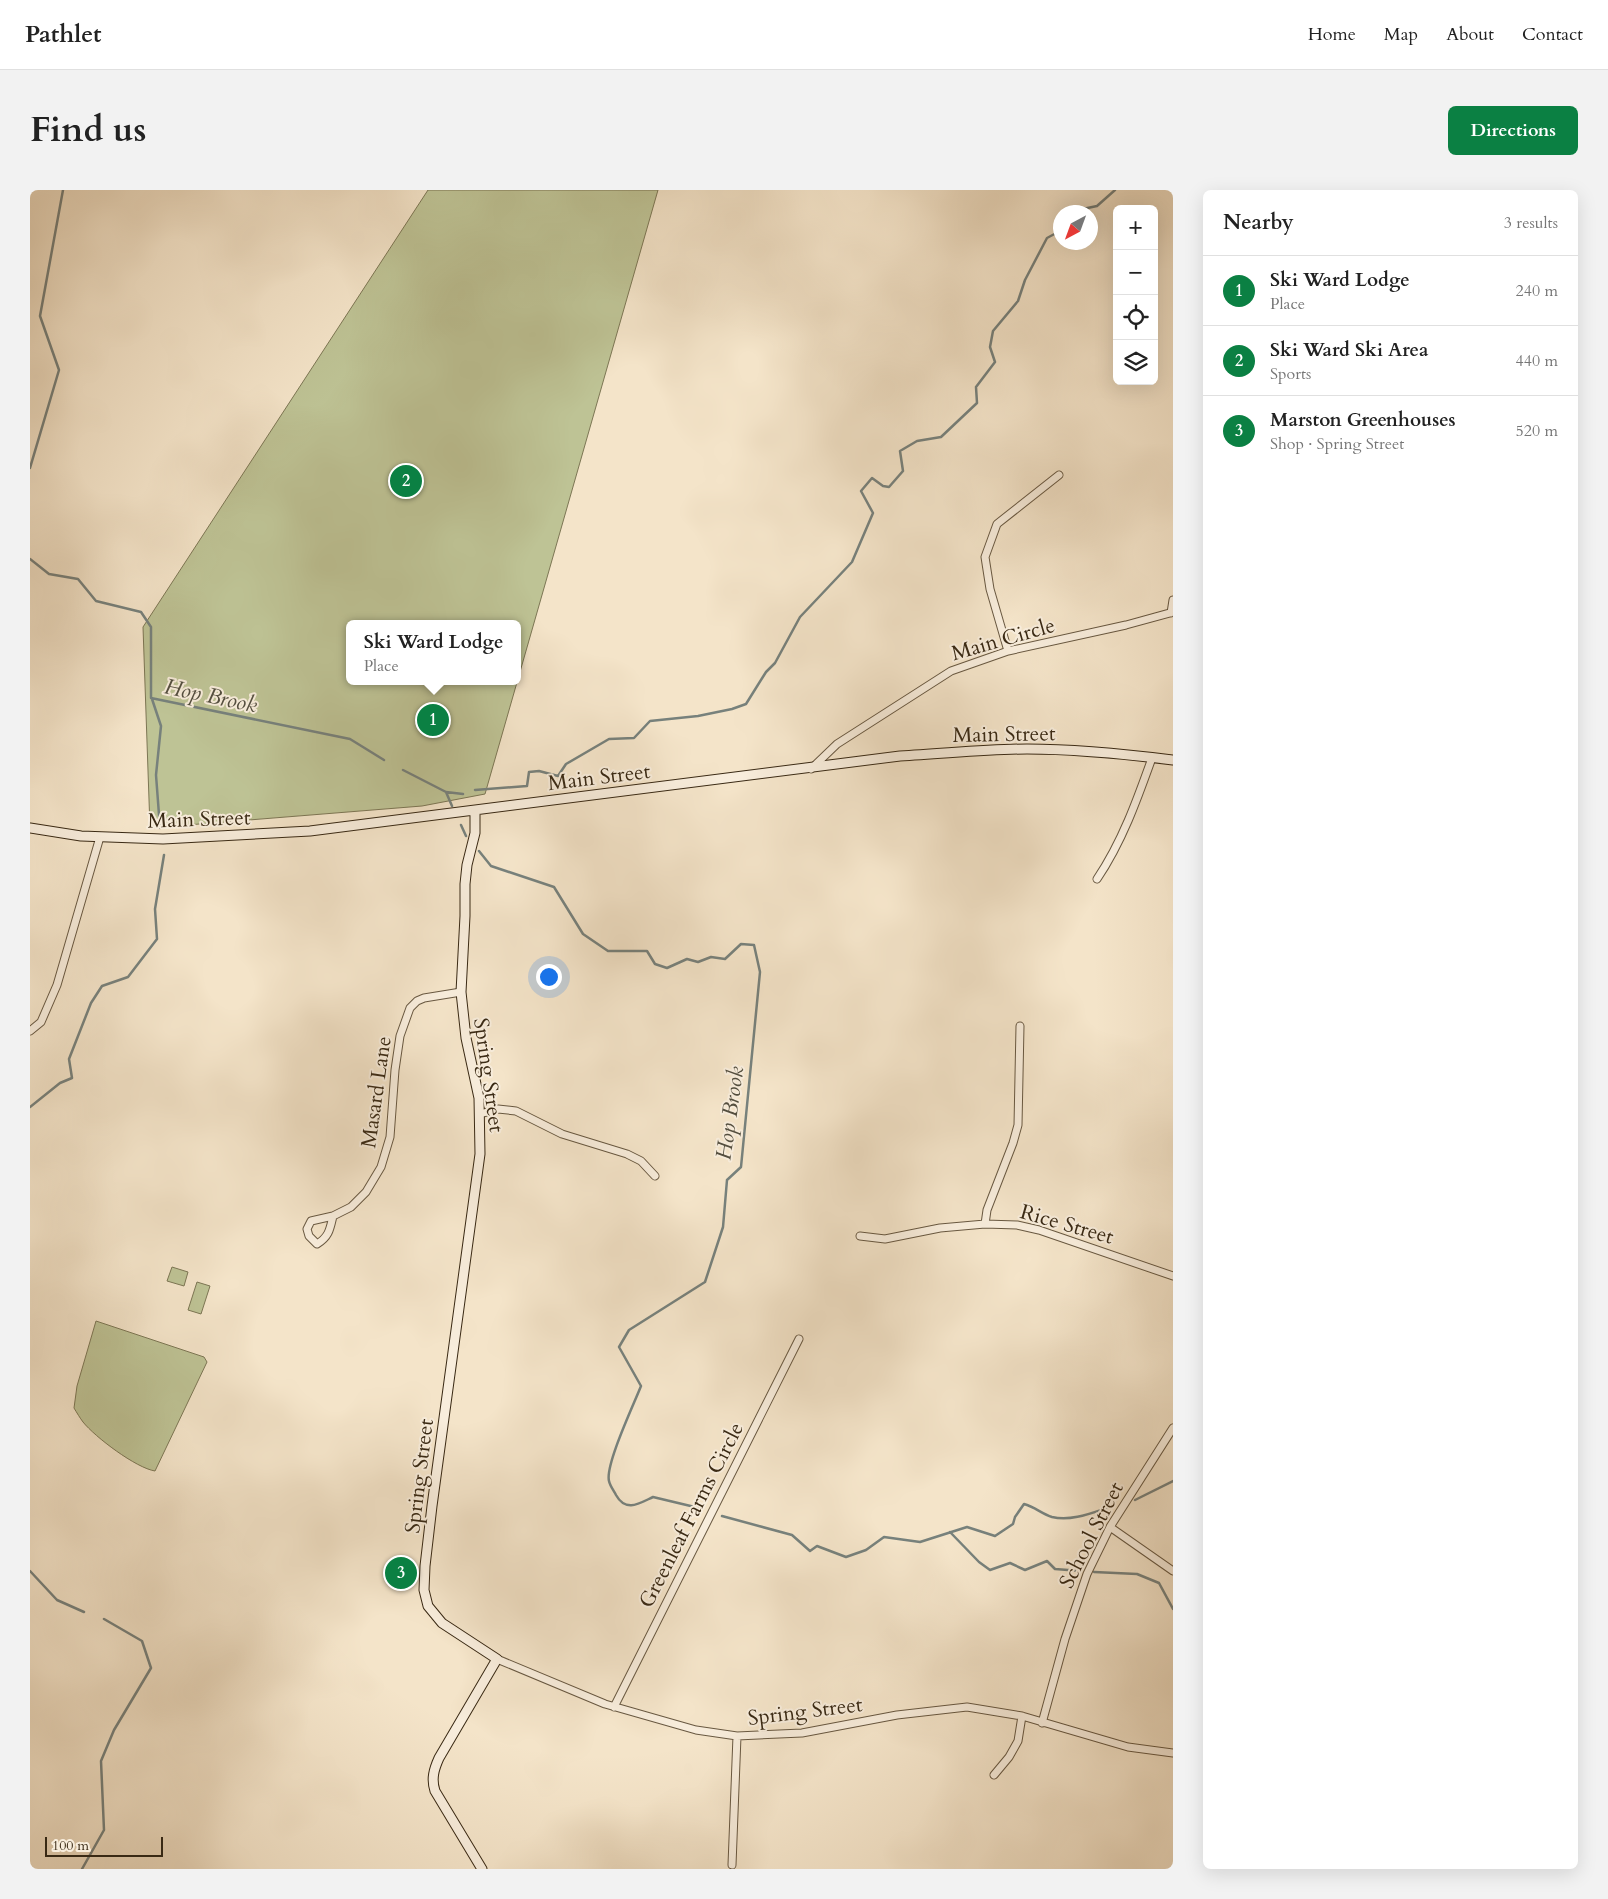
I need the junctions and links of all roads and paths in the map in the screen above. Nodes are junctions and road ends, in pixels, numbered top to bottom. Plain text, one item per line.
1 (1059, 475) dead end
2 (1173, 600) edge
3 (1172, 612) edge
4 (1008, 651) junction
5 (1152, 758) junction
6 (1173, 760) edge
7 (811, 769) junction
8 (475, 811) junction
9 (30, 828) edge
10 (100, 837) junction
11 (1097, 879) dead end
12 (461, 992) junction
13 (1020, 1026) dead end
14 (30, 1030) edge
15 (480, 1114) junction
16 (655, 1176) dead end
17 (333, 1216) dead end
18 (985, 1224) junction
19 (860, 1236) dead end
20 (1173, 1276) edge
21 (800, 1339) dead end
22 (1173, 1428) edge
23 (1110, 1527) junction
24 (1173, 1571) edge
25 (498, 1659) junction
26 (614, 1707) junction
27 (1022, 1716) junction
28 (1042, 1723) junction
29 (737, 1736) junction
30 (1173, 1754) edge
31 (994, 1775) dead end
32 (732, 1865) dead end
33 (482, 1869) edge

1 - 4 street
2 - 3 street
3 - 4 street, Main Circle
4 - 7 street, Main Circle
5 - 6 main road, Main Street
5 - 7 main road, Main Street
5 - 11 street
7 - 8 main road, Main Street
8 - 10 main road, Main Street
8 - 12 main road, Spring Street
9 - 10 main road, Main Street
10 - 14 street
12 - 15 main road, Spring Street
12 - 17 street, Masard Lane
13 - 18 street
15 - 16 street
15 - 25 main road, Spring Street
18 - 19 street, Rice Street
18 - 20 street, Rice Street
21 - 26 street, Greenleaf Farms Circle
22 - 23 street, School Street
23 - 24 street
23 - 28 street, School Street
25 - 26 street, Spring Street
25 - 33 main road
26 - 29 street, Spring Street
27 - 28 street, Spring Street
27 - 29 street, Spring Street
27 - 31 street
28 - 30 street, Spring Street
29 - 32 street

